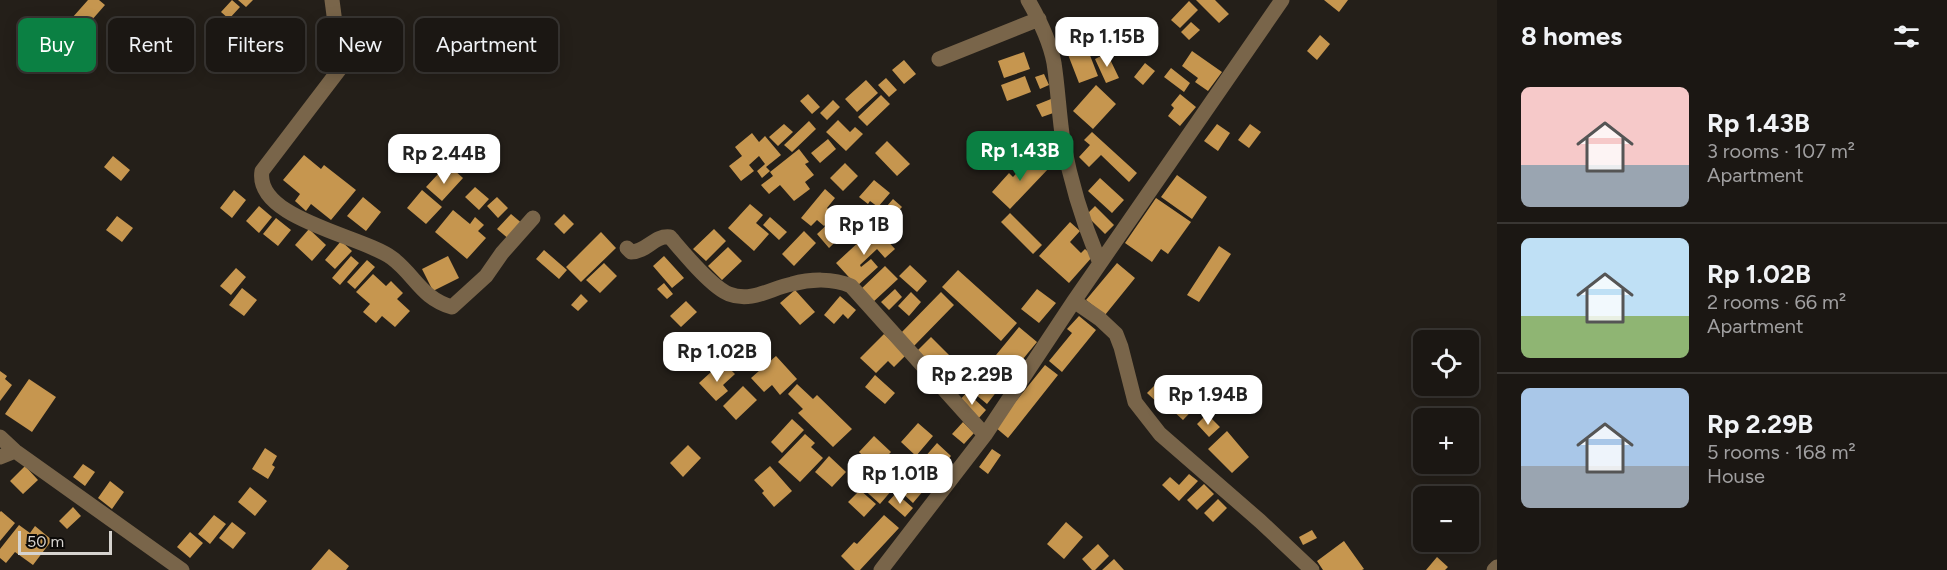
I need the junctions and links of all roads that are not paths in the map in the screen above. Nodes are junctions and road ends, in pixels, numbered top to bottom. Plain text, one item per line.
1 (332, 0) edge
2 (1028, 0) edge
3 (1282, 0) edge
4 (1039, 19) junction
5 (939, 58) dead end
6 (533, 218) dead end
7 (627, 248) dead end
8 (1100, 263) junction
9 (1074, 301) junction
10 (985, 435) junction
11 (0, 437) edge
12 (15, 450) junction
13 (0, 457) edge
14 (182, 570) edge
15 (881, 570) edge
16 (1312, 570) edge

1 - 6 street
2 - 4 street
3 - 8 street
4 - 5 street
4 - 8 street
7 - 10 street
8 - 9 street
9 - 10 street
9 - 16 street
10 - 15 street
11 - 12 street
12 - 13 street
12 - 14 street

